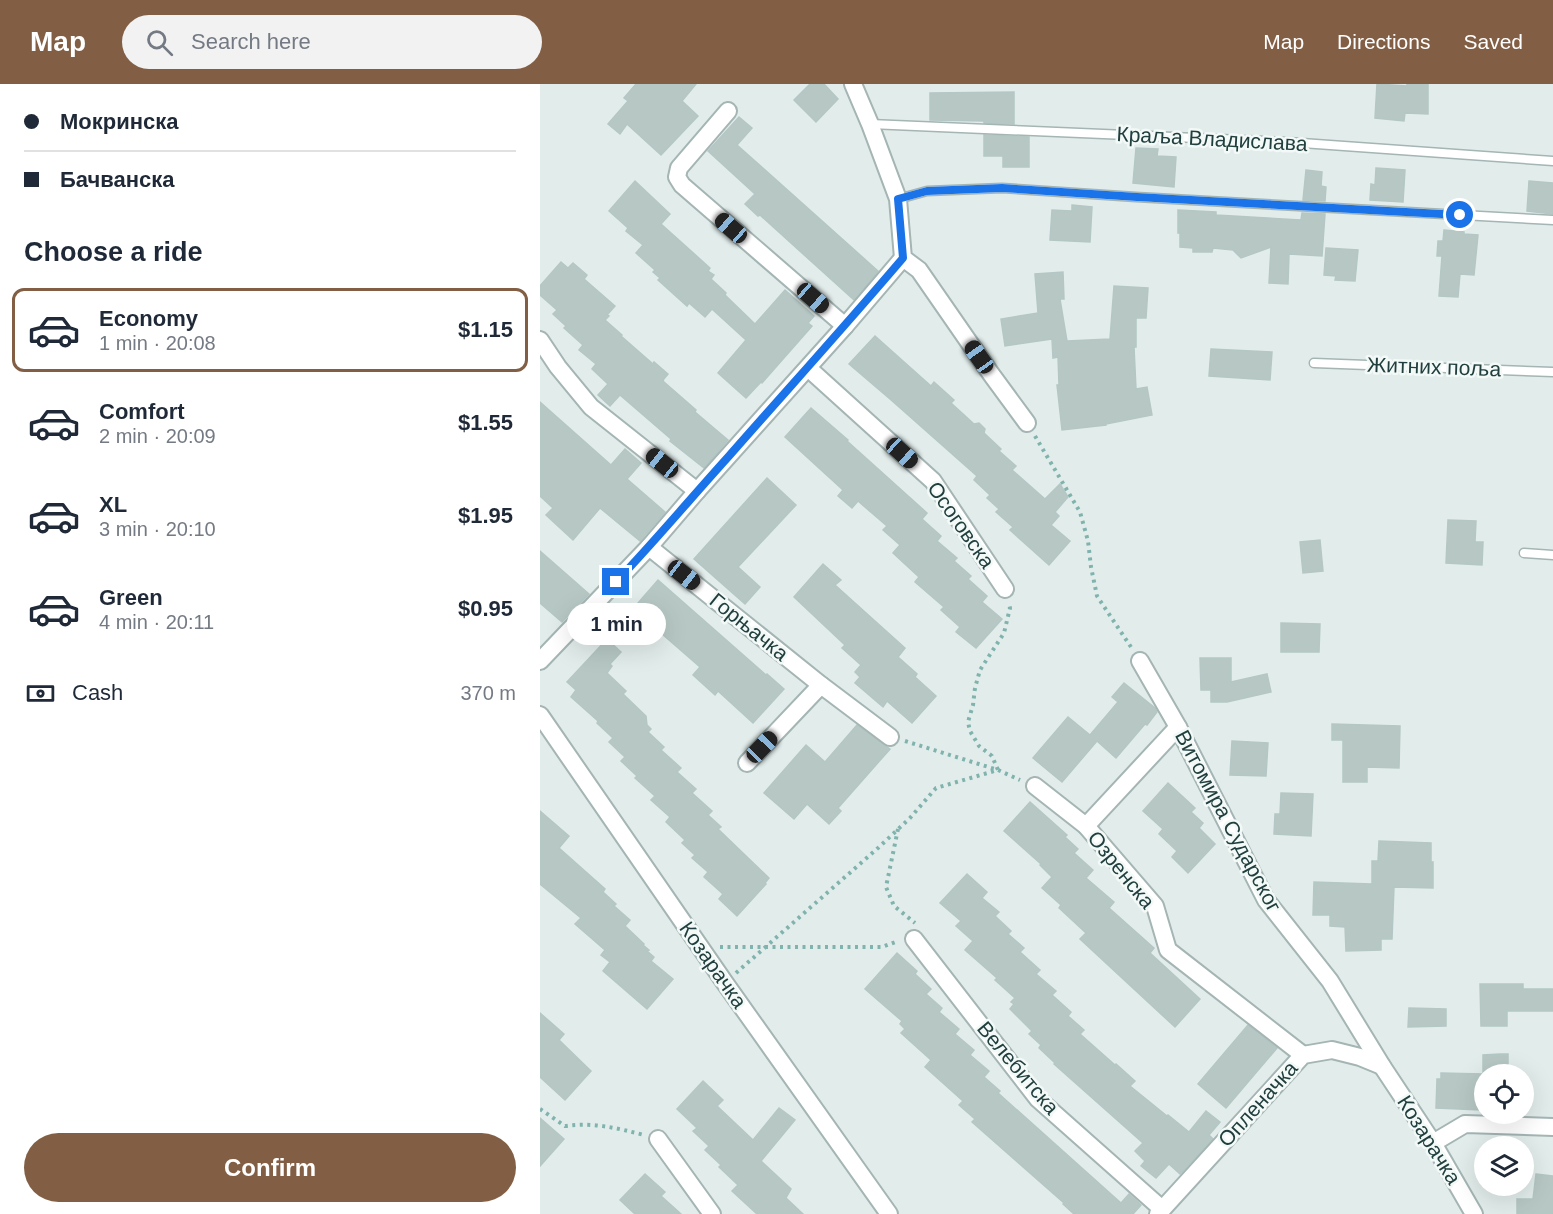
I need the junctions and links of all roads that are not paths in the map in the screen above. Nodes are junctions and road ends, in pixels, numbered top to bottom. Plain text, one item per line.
1 (853, 84) edge
2 (728, 111) dead end
3 (870, 124) junction
4 (1553, 161) edge
5 (898, 199) junction
6 (1553, 220) edge
7 (903, 258) junction
8 (845, 326) junction
9 (540, 340) edge
10 (1314, 363) dead end
11 (808, 368) junction
12 (1553, 372) edge
13 (1027, 423) road end
14 (697, 491) junction
15 (649, 548) junction
16 (1524, 553) dead end
17 (1553, 555) edge
18 (1005, 589) road end
19 (540, 661) edge
20 (1140, 661) road end
21 (821, 685) junction
22 (540, 715) edge
23 (1178, 727) junction
24 (890, 737) road end
25 (747, 763) dead end
26 (1035, 786) road end
27 (1086, 826) junction
28 (914, 939) road end
29 (1303, 1055) junction
30 (1382, 1066) junction
31 (1553, 1127) edge
32 (658, 1139) road end
33 (1433, 1143) junction
34 (1160, 1211) edge
35 (712, 1214) edge
36 (889, 1214) edge
37 (1474, 1214) edge

1 - 3 street
2 - 8 street
3 - 4 lane, Краља Владислава
3 - 5 street
5 - 6 lane
5 - 7 street
7 - 8 street
7 - 13 street
8 - 11 street
9 - 14 street
10 - 12 lane, Житних поља
11 - 14 street
11 - 18 street, Осоговска
14 - 15 street
15 - 19 street
15 - 21 street, Горњачка
16 - 17 lane
20 - 23 street, Витомира Сударског
21 - 24 street, Горњачка
21 - 25 street
22 - 36 street, Козарачка
23 - 27 street
23 - 30 street, Витомира Сударског
26 - 27 street, Озренска
27 - 29 street, Озренска
28 - 34 street, Велебитска
29 - 30 street, Опленачка
29 - 34 street, Опленачка
30 - 33 street, Козарачка
31 - 33 street
32 - 35 street
33 - 37 street, Козарачка

